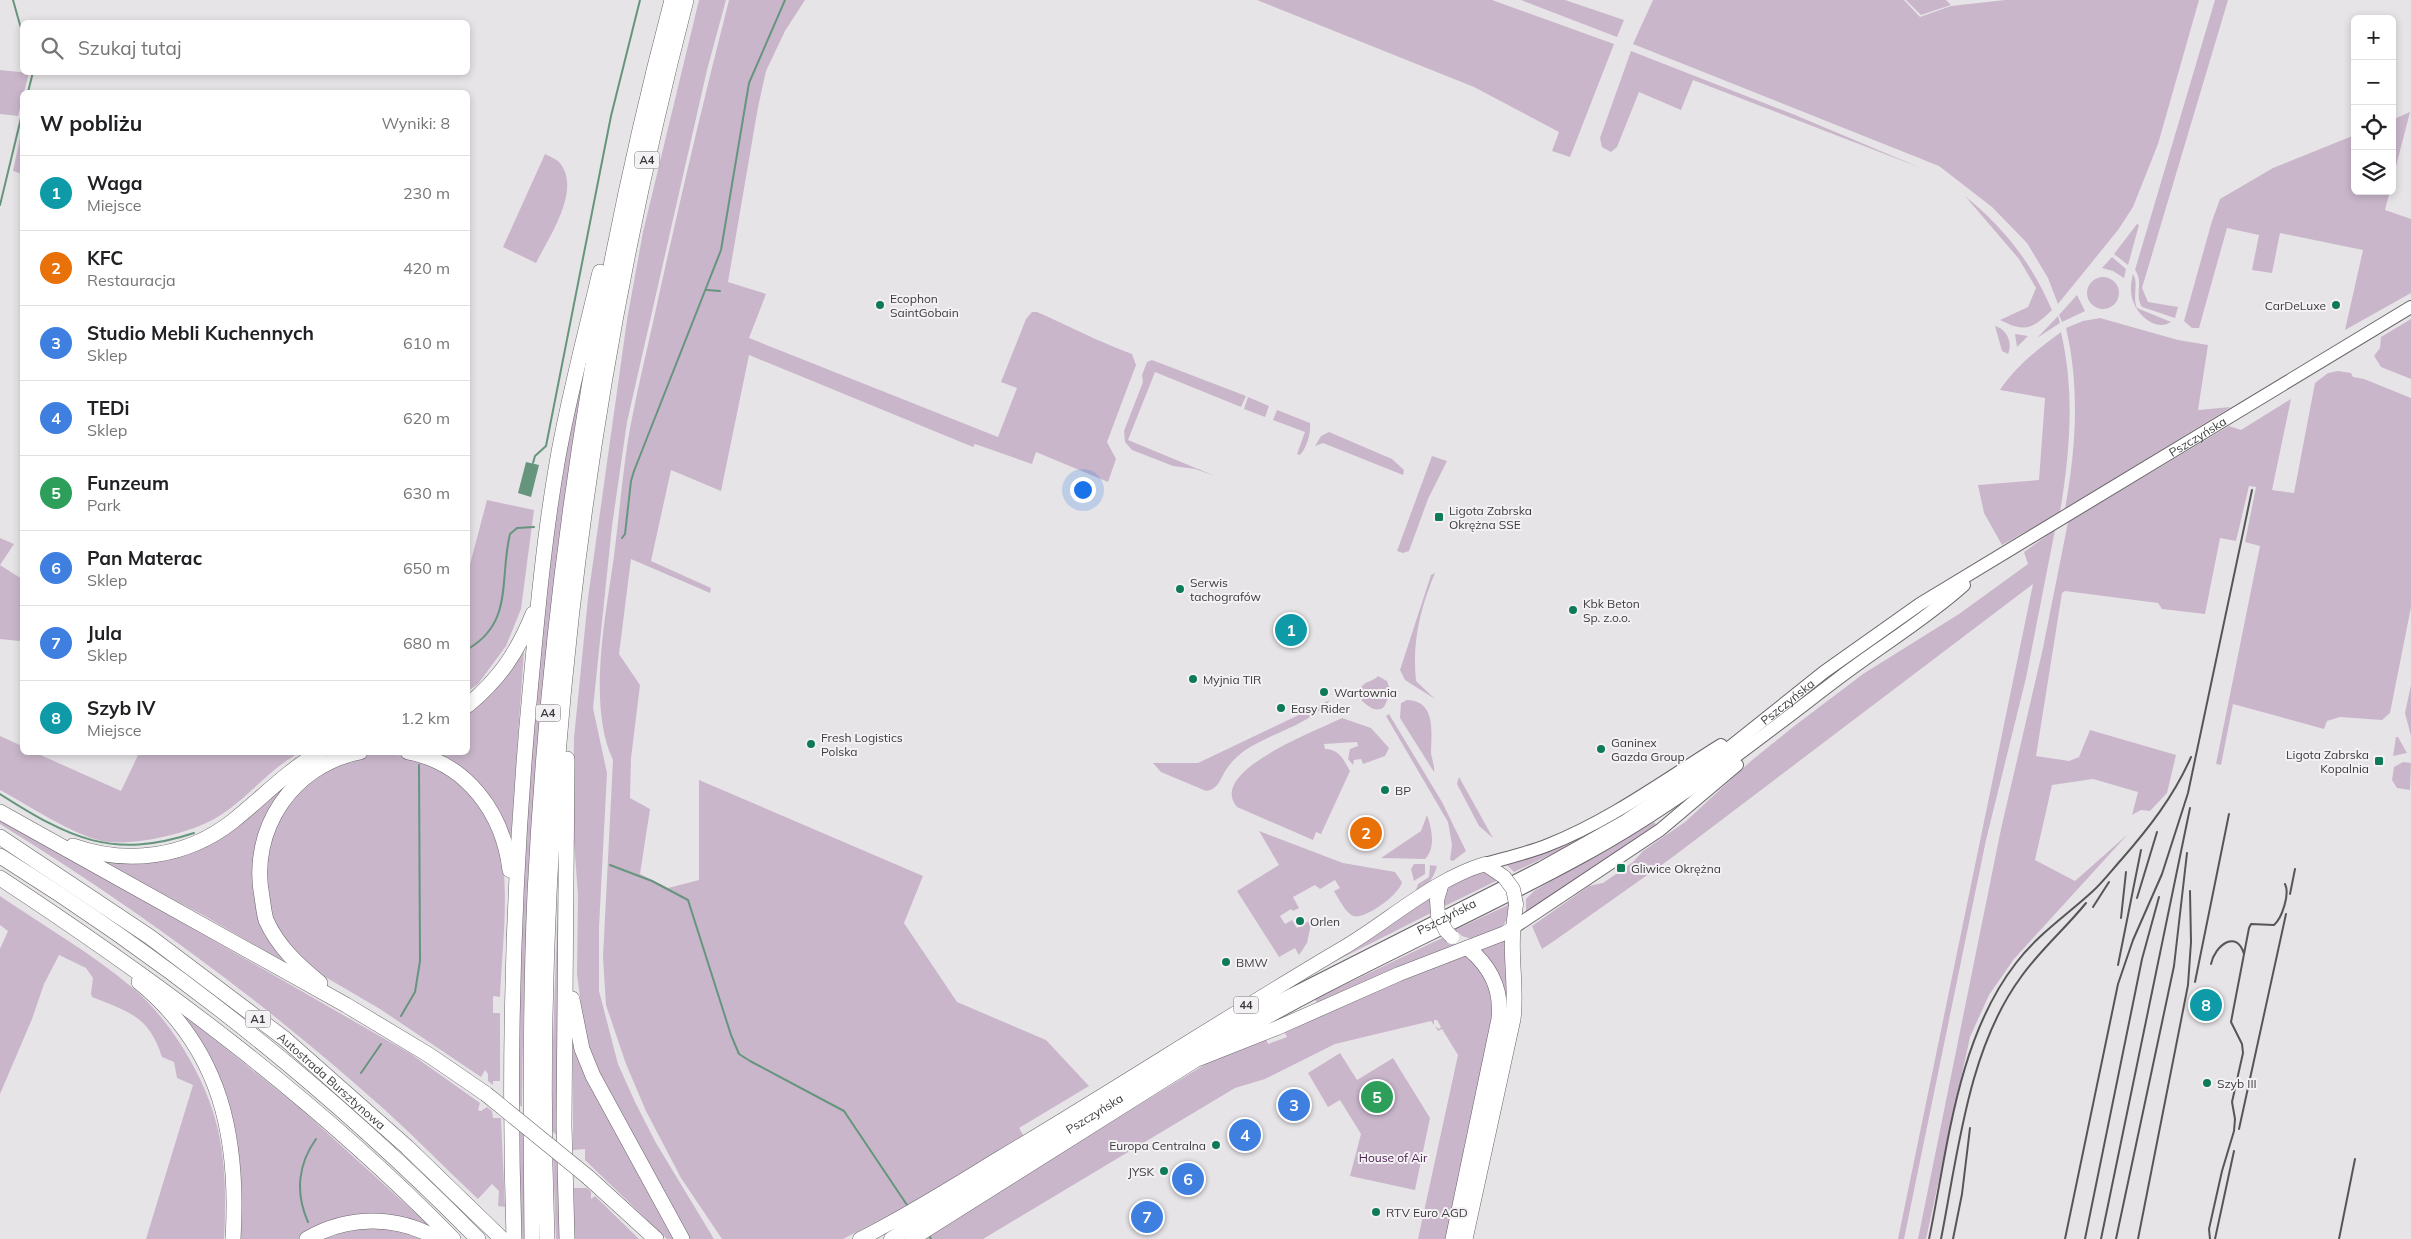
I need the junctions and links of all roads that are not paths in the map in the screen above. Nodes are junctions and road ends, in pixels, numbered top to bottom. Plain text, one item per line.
1 (672, 0) edge
2 (686, 0) edge
3 (626, 193) junction
4 (2411, 306) edge
5 (1986, 566) junction
6 (541, 592) junction
7 (571, 612) junction
8 (470, 703) edge
9 (1796, 710) junction
10 (1760, 722) junction
11 (315, 755) edge
12 (346, 755) edge
13 (417, 755) edge
14 (0, 812) edge
15 (40, 834) junction
16 (0, 837) edge
17 (0, 856) edge
18 (1485, 864) junction
19 (0, 878) edge
20 (1442, 883) junction
21 (515, 908) junction
22 (1513, 928) junction
23 (92, 939) junction
24 (1468, 948) junction
25 (566, 971) junction
26 (346, 1005) junction
27 (1196, 1060) junction
28 (1049, 1129) junction
29 (588, 1178) junction
30 (978, 1185) junction
31 (498, 1234) edge
32 (234, 1239) edge
33 (307, 1239) edge
34 (438, 1239) edge
35 (453, 1239) edge
36 (478, 1239) edge
37 (514, 1239) edge
38 (532, 1239) edge
39 (547, 1239) edge
40 (567, 1239) edge
41 (645, 1239) edge
42 (656, 1239) edge
43 (682, 1239) edge
44 (860, 1239) edge
45 (891, 1239) edge
46 (912, 1239) edge
47 (1453, 1239) edge
48 (1465, 1239) edge

1 - 3 highway, A4
2 - 7 highway, A4
3 - 6 highway
3 - 38 highway, A4
4 - 5 main road, Pszczyńska
5 - 9 main road, Pszczyńska
5 - 10 main road, Pszczyńska
6 - 8 highway
6 - 21 highway
7 - 25 highway
7 - 39 highway, A4
9 - 22 main road
9 - 27 main road, Pszczyńska
10 - 18 main road
10 - 30 main road, Pszczyńska
11 - 15 highway
12 - 26 highway
13 - 21 highway
14 - 15 highway
15 - 26 highway
16 - 31 highway, Autostrada Bursztynowa / A1
17 - 36 highway, Autostrada Bursztynowa / A1
18 - 20 main road, 44
18 - 22 main road, bridge
19 - 23 highway
20 - 24 main road, bridge
20 - 28 main road, 44
21 - 37 highway
22 - 24 main road
22 - 48 highway
23 - 32 highway
23 - 35 highway
24 - 27 main road
24 - 47 highway
25 - 40 highway
25 - 43 highway
26 - 29 highway, bridge
27 - 46 main road, Pszczyńska
28 - 30 main road, 44
28 - 44 main road
29 - 41 highway
29 - 42 highway
30 - 45 main road, Pszczyńska / 44
33 - 34 highway

